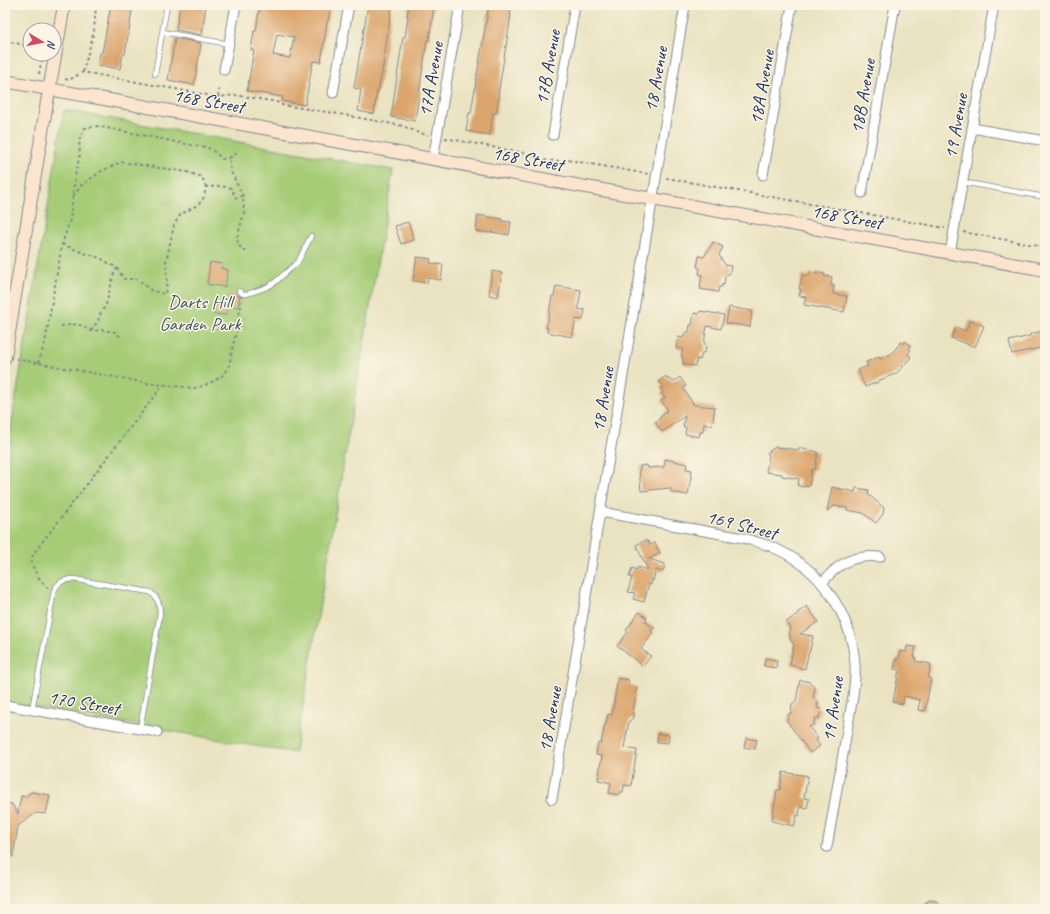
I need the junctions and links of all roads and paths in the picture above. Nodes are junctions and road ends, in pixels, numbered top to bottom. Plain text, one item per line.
1 (64, 5) edge
2 (96, 5) edge
3 (168, 5) edge
4 (236, 5) edge
5 (348, 5) edge
6 (460, 5) edge
7 (575, 5) edge
8 (685, 5) edge
9 (792, 5) edge
10 (895, 5) edge
11 (994, 5) edge
12 (163, 32) junction
13 (5, 42) edge
14 (229, 44) junction
15 (22, 45) edge
16 (41, 62) edge
17 (224, 70) dead end
18 (83, 72) junction
19 (39, 74) dead end
20 (155, 74) dead end
21 (65, 79) dead end
22 (5, 81) edge
23 (49, 89) junction
24 (219, 89) dead end
25 (333, 93) dead end
26 (218, 96) junction
27 (972, 128) junction
28 (419, 133) dead end
29 (553, 135) dead end
30 (456, 140) dead end
31 (1045, 141) edge
32 (237, 153) dead end
33 (229, 158) junction
34 (433, 159) junction
35 (649, 174) dead end
36 (763, 175) dead end
37 (662, 177) dead end
38 (962, 182) junction
39 (206, 187) junction
40 (862, 193) dead end
41 (243, 196) junction
42 (1045, 197) edge
43 (72, 198) junction
44 (652, 200) junction
45 (946, 229) dead end
46 (965, 232) dead end
47 (311, 236) dead end
48 (62, 244) junction
49 (1045, 247) edge
50 (246, 252) dead end
51 (950, 253) junction
52 (118, 268) junction
53 (1045, 270) edge
54 (241, 293) joint
55 (61, 326) dead end
56 (91, 331) junction
57 (121, 337) dead end
58 (8, 357) edge
59 (38, 363) junction
60 (163, 385) junction
61 (601, 512) junction
62 (880, 557) dead end
63 (822, 583) junction
64 (48, 588) dead end
65 (5, 705) edge
66 (32, 710) junction
67 (140, 729) junction
68 (157, 732) dead end
69 (552, 799) dead end
70 (827, 847) dead end

1 - 23 main road
2 - 18 path
3 - 12 lane
4 - 14 street
5 - 25 street
6 - 34 street, 17A Avenue
7 - 29 street, 17B Avenue
8 - 44 street, 18 Avenue
9 - 36 street, 18A Avenue
10 - 40 street, 18B Avenue
11 - 27 street, 19 Avenue
12 - 14 lane
12 - 20 lane
13 - 15 path
14 - 17 street
16 - 19 path
18 - 21 path
18 - 26 path
22 - 23 main road, 168 Street
23 - 34 main road, 168 Street
23 - 58 main road
24 - 26 path
26 - 28 path
27 - 31 street
27 - 38 street, 19 Avenue
30 - 35 path
32 - 33 path
33 - 41 path
33 - 43 path
34 - 44 main road, 168 Street
37 - 45 path
38 - 42 lane
38 - 51 street, 19 Avenue
39 - 41 path
39 - 43 path
39 - 52 path
41 - 50 path
43 - 48 path
44 - 51 main road, 168 Street
44 - 61 street, 18 Avenue
46 - 49 path
47 - 54 lane
48 - 52 path
48 - 59 path
51 - 53 main road, 168 Street
52 - 56 path
54 - 60 path
55 - 56 path
56 - 57 path
58 - 59 path
59 - 60 path
60 - 64 path
61 - 63 street, 169 Street
61 - 69 street, 18 Avenue
62 - 63 street
63 - 70 street, 19 Avenue
65 - 66 street, 170 Street
66 - 67 street, 170 Street
66 - 67 lane
67 - 68 street, 170 Street

